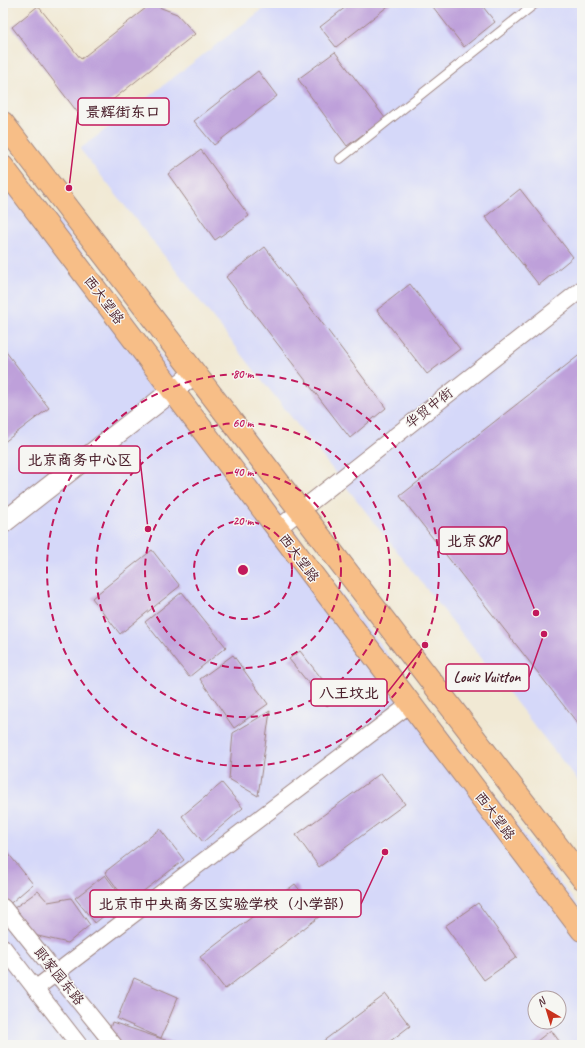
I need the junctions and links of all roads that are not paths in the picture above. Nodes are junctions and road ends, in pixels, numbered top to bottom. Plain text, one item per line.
1 (536, 3) edge
2 (3, 123) edge
3 (340, 158) dead end
4 (3, 167) edge
5 (582, 289) edge
6 (195, 373) junction
7 (172, 391) junction
8 (300, 510) junction
9 (3, 523) edge
10 (277, 529) junction
11 (410, 704) junction
12 (582, 878) edge
13 (3, 907) edge
14 (582, 930) edge
15 (3, 947) edge
16 (57, 974) junction
17 (35, 989) junction
18 (79, 1045) edge
19 (114, 1045) edge

1 - 3 lane
2 - 6 main road, 西大望路
4 - 7 main road, 西大望路
5 - 8 street, 华贸中街
6 - 7 street
6 - 8 main road, 西大望路
7 - 9 street
7 - 10 main road, 西大望路
8 - 10 street, 华贸中街
8 - 12 main road, 西大望路
10 - 11 main road, 西大望路
11 - 14 main road, 西大望路
11 - 16 street
13 - 16 street, 郎家园东路
15 - 17 street, 郎家园东路
16 - 17 street
16 - 19 street, 郎家园东路
17 - 18 street, 郎家园东路

